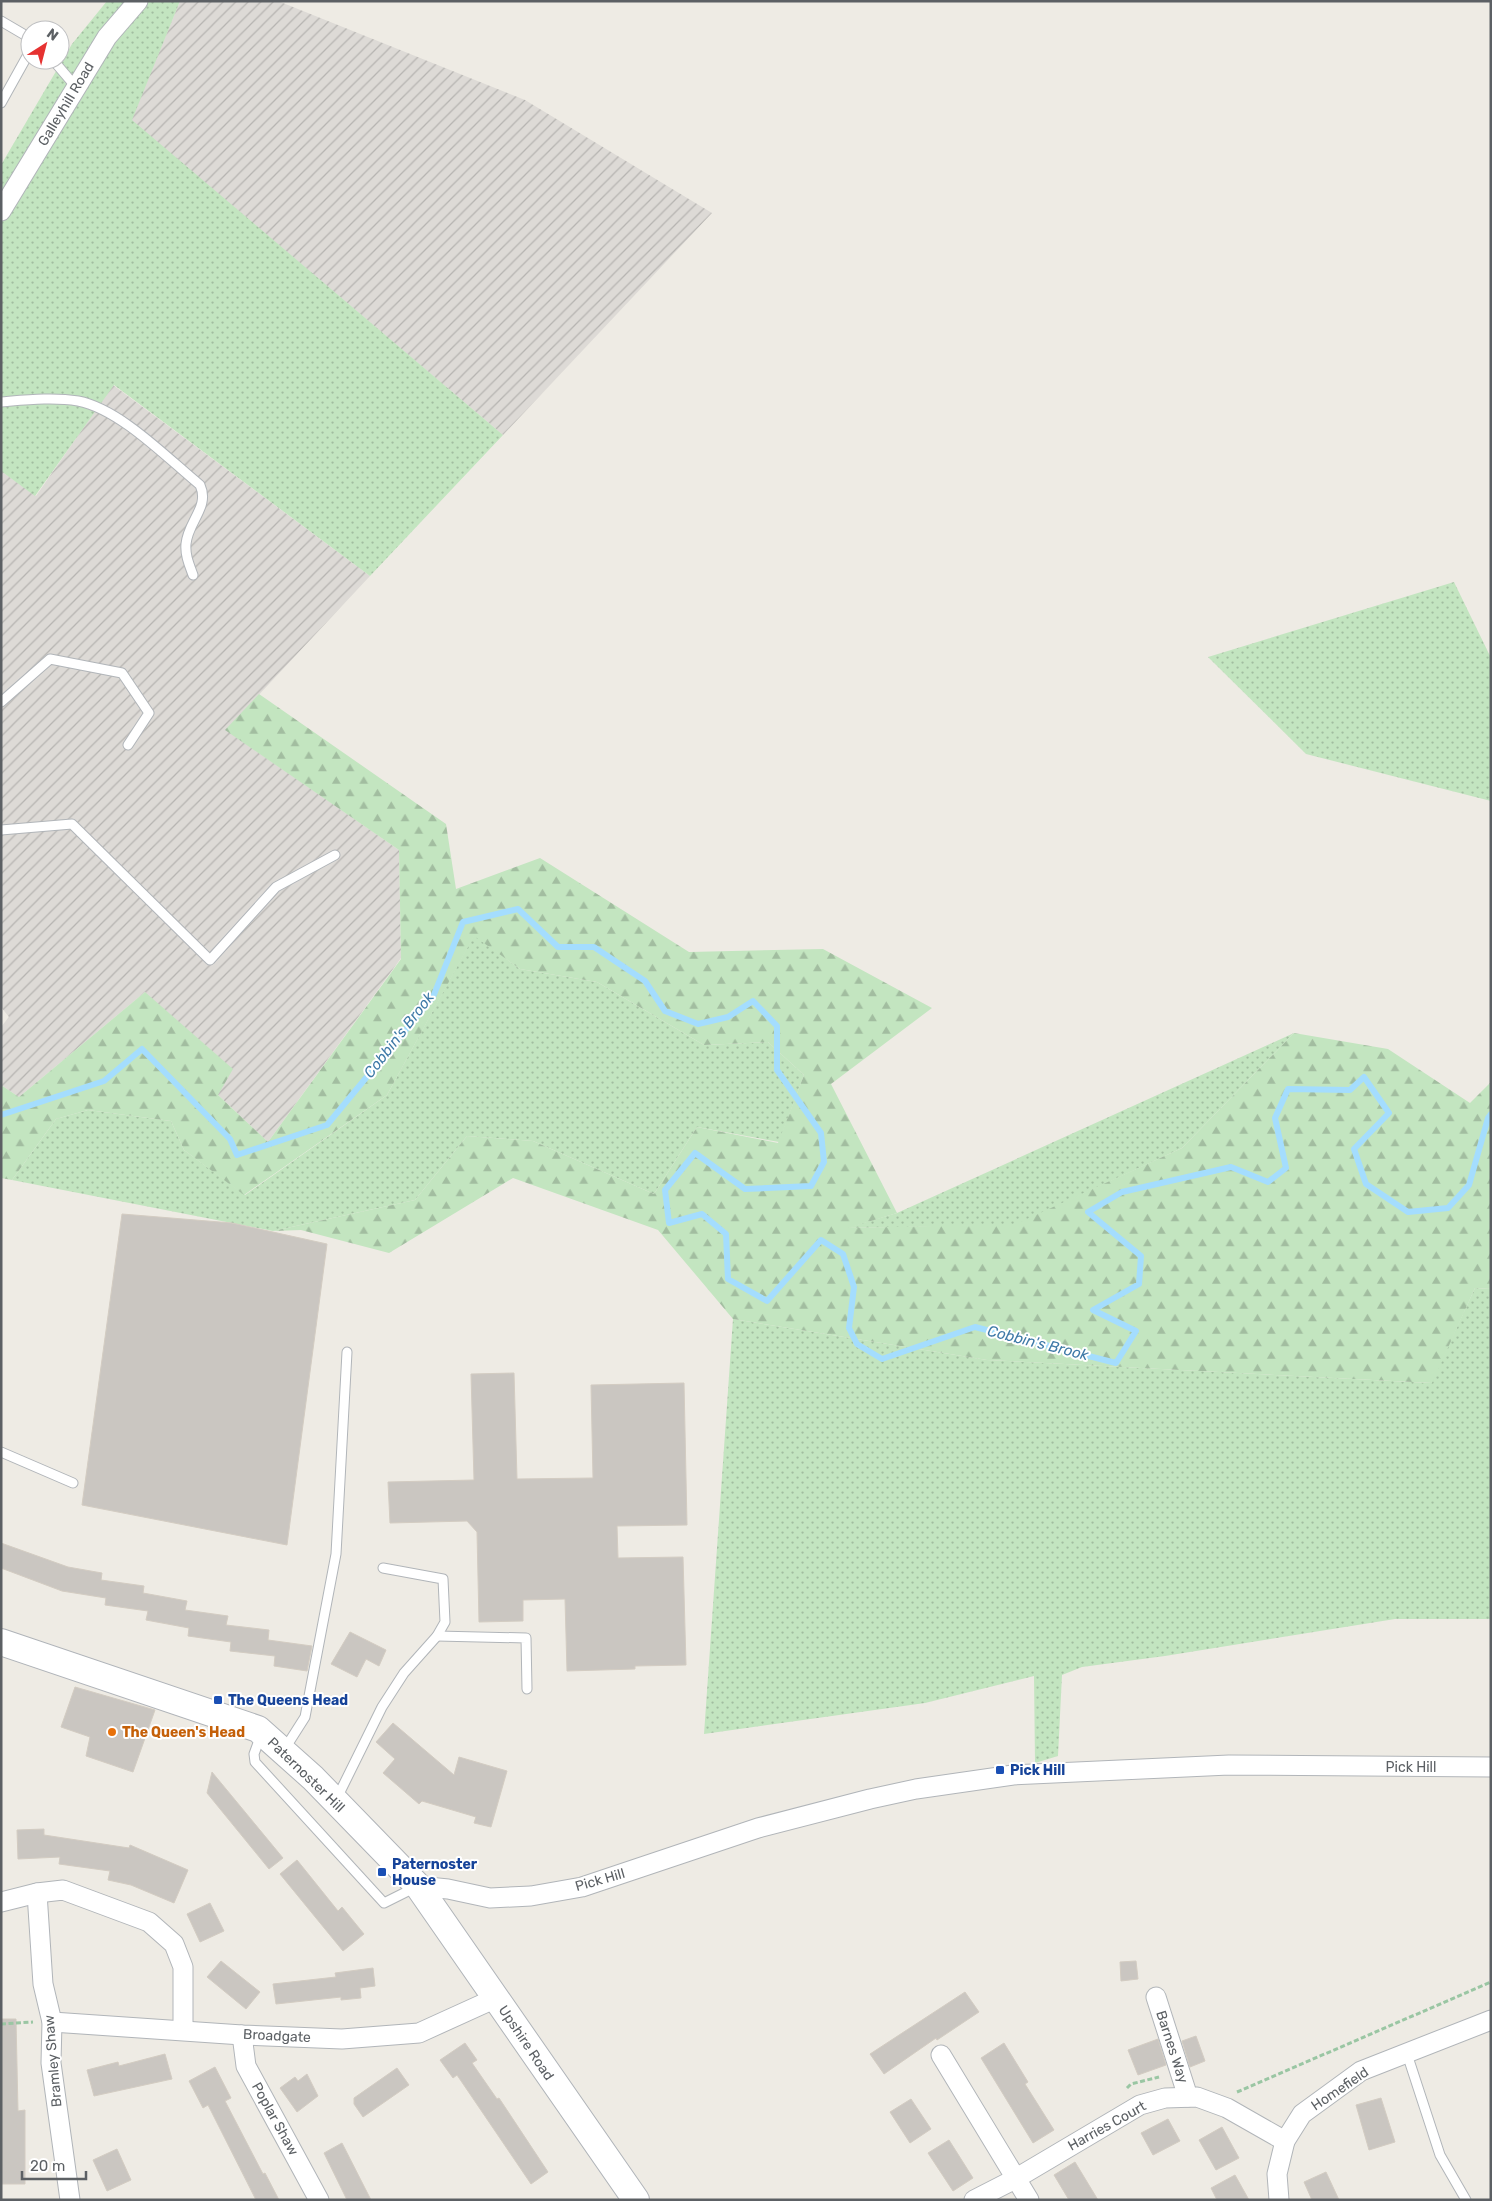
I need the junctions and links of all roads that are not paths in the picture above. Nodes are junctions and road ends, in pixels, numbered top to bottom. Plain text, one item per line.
1 (138, 1) edge
2 (1, 21) edge
3 (20, 32) edge
4 (20, 69) edge
5 (62, 70) edge
6 (77, 87) junction
7 (1, 103) edge
8 (1, 211) edge
9 (1, 402) edge
10 (193, 575) dead end
11 (1, 702) edge
12 (128, 745) dead end
13 (2, 828) edge
14 (335, 856) dead end
15 (347, 1352) dead end
16 (1, 1452) edge
17 (73, 1482) dead end
18 (383, 1568) dead end
19 (437, 1636) junction
20 (1, 1642) edge
21 (527, 1689) dead end
22 (262, 1733) junction
23 (284, 1750) junction
24 (1491, 1767) edge
25 (336, 1800) junction
26 (418, 1886) junction
27 (37, 1892) junction
28 (1, 1902) edge
29 (1156, 1997) dead end
30 (496, 1998) junction
31 (1491, 2020) edge
32 (52, 2022) junction
33 (183, 2030) junction
34 (242, 2035) junction
35 (1407, 2054) junction
36 (941, 2055) dead end
37 (1188, 2098) junction
38 (1285, 2141) junction
39 (1015, 2179) junction
40 (70, 2200) edge
41 (319, 2200) edge
42 (636, 2200) edge
43 (974, 2200) edge
44 (1028, 2200) edge
45 (1279, 2200) edge
46 (1466, 2200) edge

1 - 6 street, Galleyhill Road
2 - 3 lane
4 - 7 lane
5 - 6 lane
6 - 8 street, Galleyhill Road
9 - 10 lane
11 - 12 lane
13 - 14 lane
15 - 23 lane
16 - 17 lane
18 - 19 lane
19 - 21 lane
19 - 25 lane
20 - 22 street, Paternoster Hill
22 - 23 street, Paternoster Hill
22 - 26 lane
23 - 25 street, Paternoster Hill
24 - 26 street, Pick Hill
25 - 26 street, Paternoster Hill
26 - 30 street, Upshire Road
27 - 28 street
27 - 32 street, Bramley Shaw
27 - 33 street
29 - 37 street, Barnes Way
30 - 34 street, Broadgate
30 - 42 street, Upshire Road
31 - 35 street, Homefield
32 - 33 street, Broadgate
32 - 40 street, Bramley Shaw
33 - 34 street, Broadgate
34 - 41 street, Poplar Shaw
35 - 38 street, Homefield
35 - 46 lane
36 - 39 street
37 - 38 street, Harries Court
37 - 39 street, Harries Court
38 - 45 street, Homefield
39 - 43 street, Harries Court
39 - 44 street

